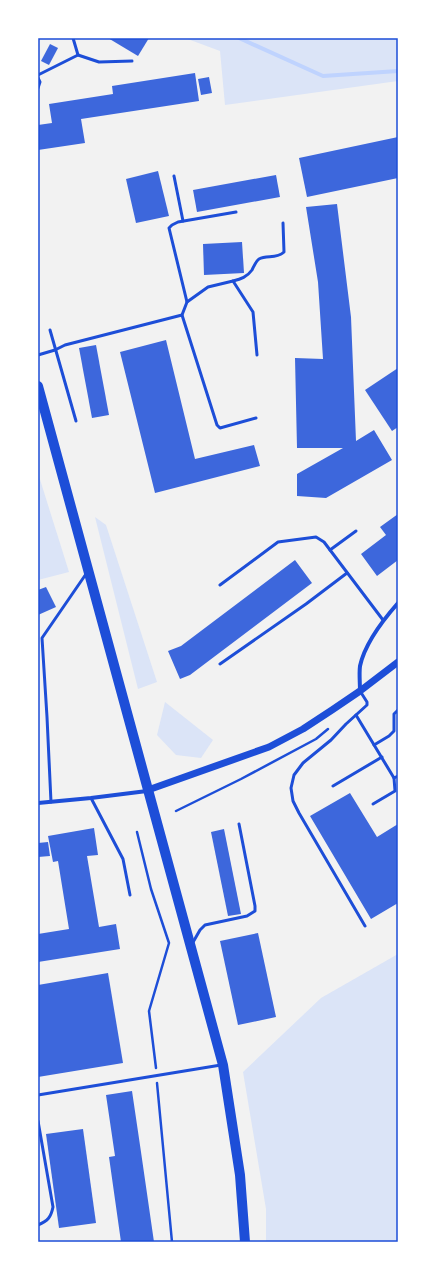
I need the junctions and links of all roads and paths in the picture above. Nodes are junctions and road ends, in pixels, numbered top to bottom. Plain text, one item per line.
1 (73, 38) edge
2 (78, 55) junction
3 (132, 61) dead end
4 (38, 76) edge
5 (38, 88) edge
6 (174, 176) dead end
7 (236, 212) dead end
8 (183, 221) junction
9 (283, 223) dead end
10 (233, 281) junction
11 (187, 302) junction
12 (182, 315) junction
13 (50, 330) dead end
14 (55, 350) junction
15 (38, 355) edge
16 (257, 355) dead end
17 (38, 386) edge
18 (41, 408) edge
19 (256, 418) dead end
20 (76, 420) dead end
21 (356, 531) dead end
22 (330, 550) junction
23 (89, 570) junction
24 (347, 573) junction
25 (220, 585) dead end
26 (398, 603) edge
27 (383, 620) junction
28 (398, 662) edge
29 (220, 664) dead end
30 (360, 691) junction
31 (398, 710) edge
32 (356, 715) junction
33 (374, 745) junction
34 (382, 757) junction
35 (396, 777) edge
36 (333, 786) dead end
37 (148, 790) junction
38 (91, 798) junction
39 (51, 802) junction
40 (38, 803) edge
41 (373, 804) dead end
42 (239, 824) dead end
43 (137, 832) dead end
44 (130, 895) dead end
45 (365, 926) dead end
46 (190, 947) junction
47 (223, 1065) junction
48 (157, 1075) junction
49 (38, 1094) edge
50 (38, 1121) edge
51 (38, 1225) edge
52 (172, 1242) edge
53 (244, 1242) edge

1 - 2 lane
2 - 3 lane
2 - 4 lane
4 - 5 lane
6 - 8 lane
7 - 8 lane
8 - 11 lane
9 - 10 lane
10 - 11 lane
10 - 16 lane
11 - 12 lane
12 - 14 lane
12 - 19 lane
13 - 14 lane
14 - 15 lane
14 - 20 lane
17 - 18 main road
18 - 23 main road
21 - 22 lane
22 - 24 lane
22 - 25 lane
23 - 37 main road
23 - 39 lane
24 - 27 lane
24 - 29 lane
26 - 27 street
27 - 30 street
28 - 30 street
30 - 32 lane
30 - 37 street
31 - 33 lane
32 - 33 lane
32 - 45 lane
33 - 34 lane
34 - 35 lane
34 - 36 lane
35 - 41 lane
37 - 38 street
37 - 46 main road
38 - 39 street
38 - 44 lane
39 - 40 street
42 - 46 lane
43 - 48 path
46 - 47 main road
47 - 48 lane
47 - 53 main road
48 - 49 lane
48 - 52 path
50 - 51 lane

